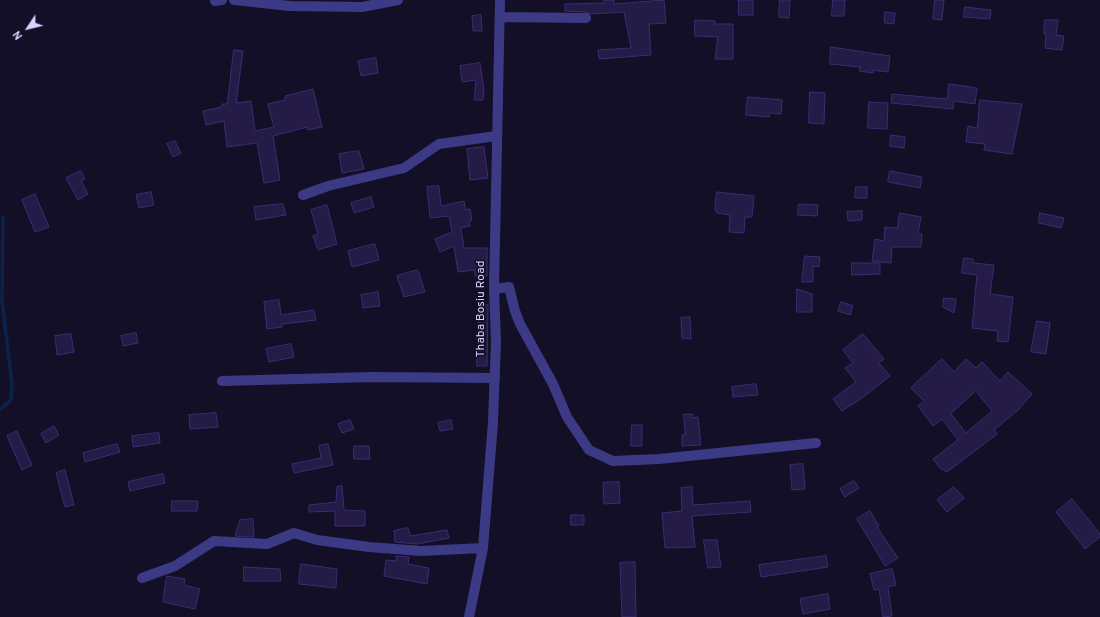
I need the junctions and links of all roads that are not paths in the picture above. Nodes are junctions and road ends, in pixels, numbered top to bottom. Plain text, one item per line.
1 (234, 0) edge
2 (398, 0) edge
3 (500, 0) edge
4 (500, 17) junction
5 (586, 18) dead end
6 (496, 136) junction
7 (303, 195) dead end
8 (494, 289) junction
9 (495, 378) junction
10 (222, 381) dead end
11 (816, 443) dead end
12 (482, 548) junction
13 (142, 578) dead end
14 (469, 617) edge

1 - 2 street
3 - 4 street, Thaba Bosiu Road
4 - 5 street
4 - 6 street, Thaba Bosiu Road
6 - 7 street
6 - 8 street, Thaba Bosiu Road
8 - 9 street, Thaba Bosiu Road
8 - 11 street
9 - 10 street
9 - 12 street, Thaba Bosiu Road
12 - 13 street
12 - 14 street, Thaba Bosiu Road

